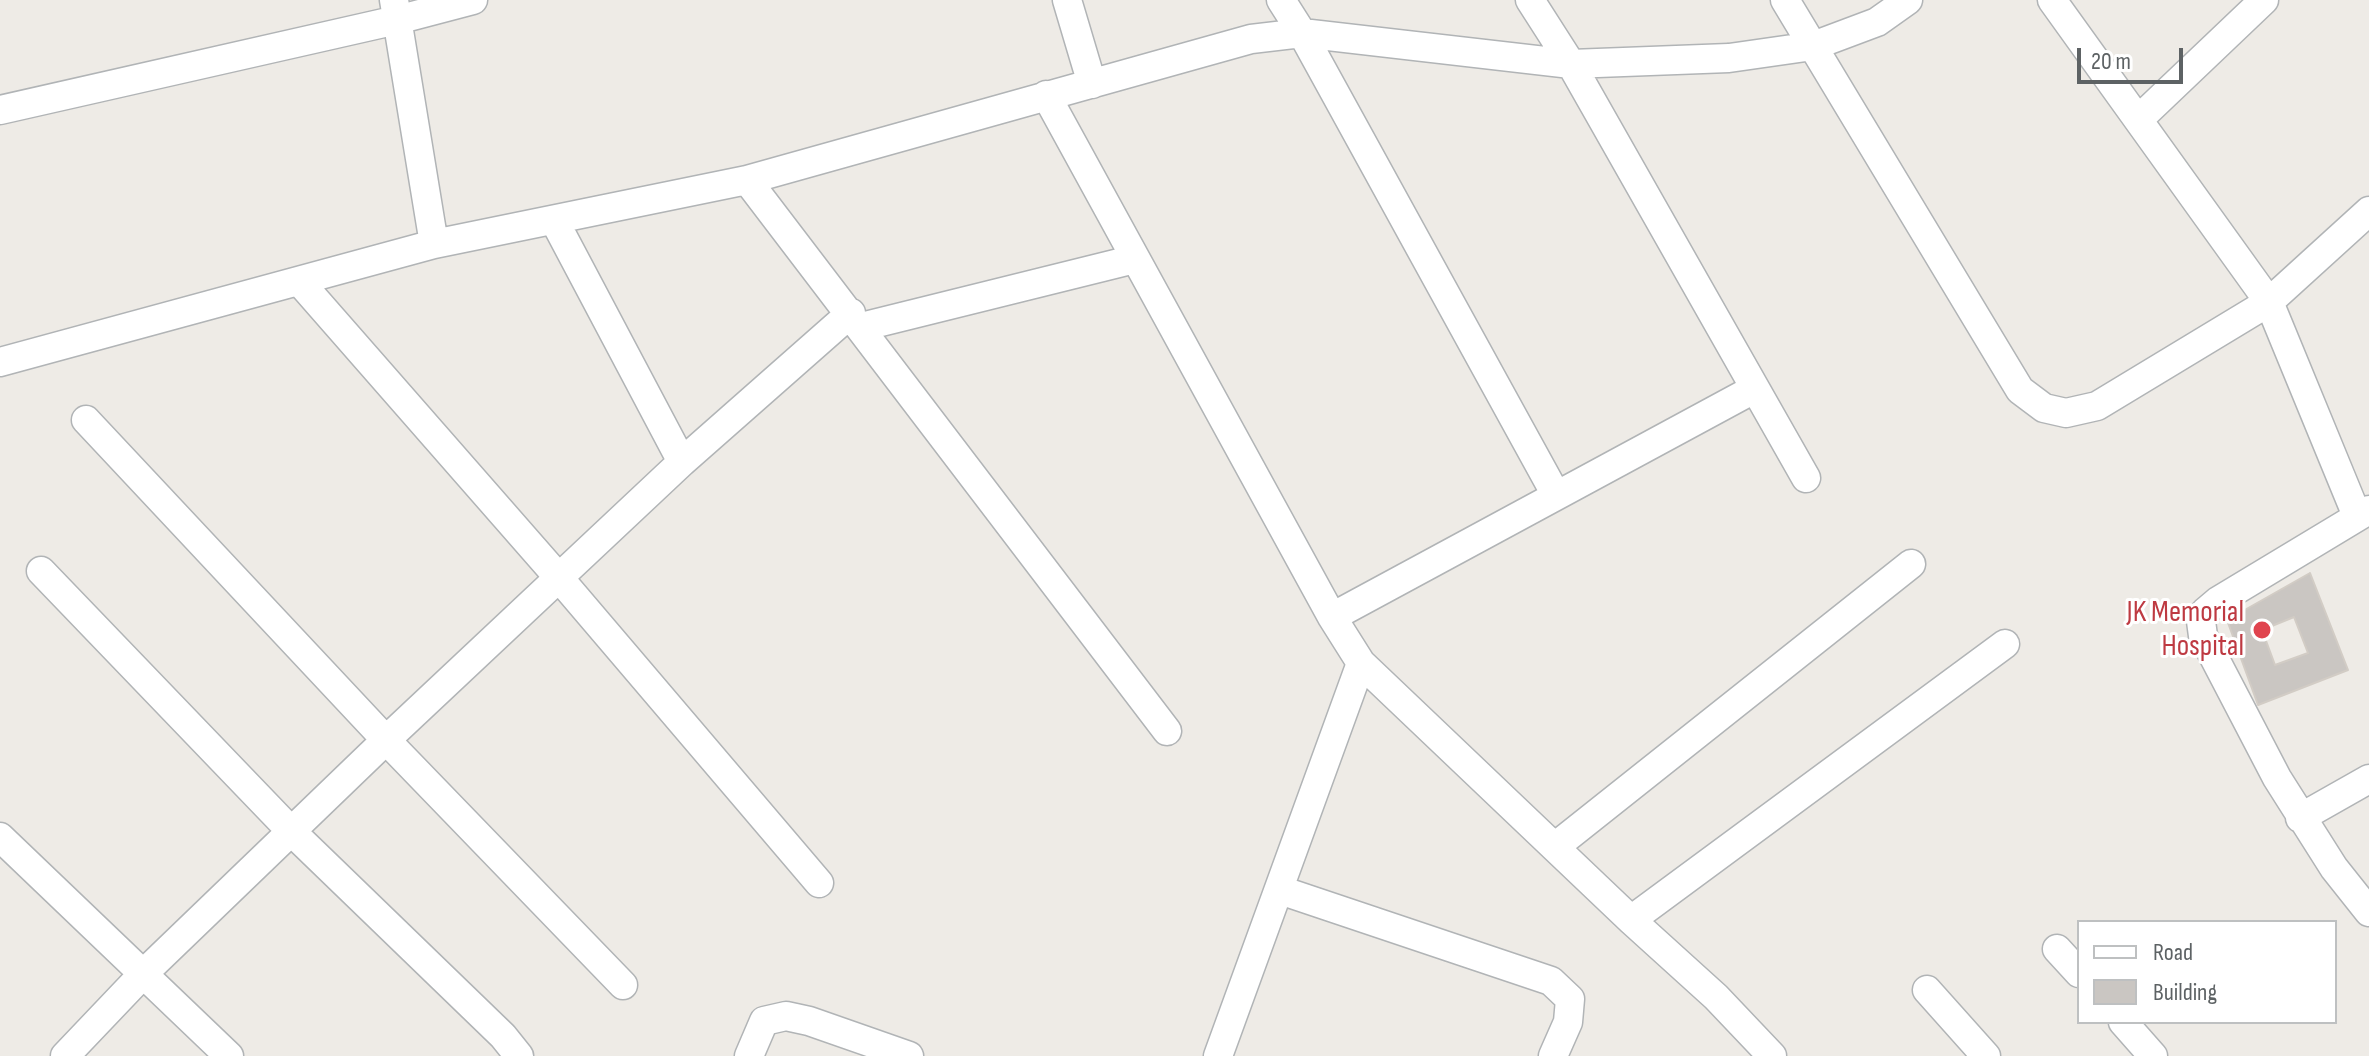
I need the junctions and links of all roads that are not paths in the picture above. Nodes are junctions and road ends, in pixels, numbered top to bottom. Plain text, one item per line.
1 (473, 0) edge
2 (1067, 0) edge
3 (1281, 0) edge
4 (1530, 0) edge
5 (1785, 0) edge
6 (1908, 0) edge
7 (2052, 0) edge
8 (2264, 0) edge
9 (395, 10) edge
10 (1302, 33) junction
11 (1813, 46) junction
12 (1571, 64) junction
13 (1092, 84) junction
14 (1046, 95) junction
15 (0, 110) edge
16 (2139, 119) junction
17 (747, 180) junction
18 (2369, 211) edge
19 (554, 220) junction
20 (434, 244) junction
21 (1135, 259) junction
22 (299, 281) junction
23 (2269, 302) junction
24 (856, 320) junction
25 (0, 362) edge
26 (1754, 389) junction
27 (86, 420) dead end
28 (682, 462) junction
29 (1806, 478) dead end
30 (1556, 495) junction
31 (2363, 513) edge
32 (1911, 564) dead end
33 (41, 571) dead end
34 (560, 579) junction
35 (1332, 617) junction
36 (2005, 644) dead end
37 (1361, 663) junction
38 (1167, 731) dead end
39 (386, 740) junction
40 (2369, 779) edge
41 (2300, 818) junction
42 (292, 832) junction
43 (0, 837) edge
44 (1556, 846) junction
45 (819, 883) dead end
46 (1280, 890) junction
47 (2369, 912) edge
48 (1631, 920) junction
49 (2057, 949) dead end
50 (2077, 971) edge
51 (144, 973) junction
52 (623, 985) dead end
53 (1927, 990) dead end
54 (2125, 1024) edge
55 (65, 1056) edge
56 (229, 1056) edge
57 (519, 1056) edge
58 (749, 1056) edge
59 (909, 1056) edge
60 (1218, 1056) edge
61 (1553, 1056) edge
62 (1772, 1056) edge
63 (1986, 1056) edge
64 (2153, 1056) edge

1 - 9 street
2 - 13 street
3 - 10 street
4 - 12 street
5 - 11 street
6 - 11 street
7 - 16 street
8 - 16 street
9 - 15 street
9 - 20 street
10 - 12 street
10 - 13 street
10 - 30 street
11 - 12 street
11 - 23 street
12 - 26 street
13 - 14 street
14 - 17 street
14 - 21 street
16 - 23 street
17 - 19 street
17 - 24 street
18 - 23 street
19 - 20 street
19 - 28 street
20 - 22 street
21 - 24 street
21 - 35 street
22 - 25 street
22 - 34 street
23 - 31 street
24 - 28 street
24 - 38 street
26 - 29 street
26 - 30 street
27 - 39 street
28 - 34 street
30 - 35 street
31 - 41 street
32 - 44 street
33 - 42 street
34 - 39 street
34 - 45 street
35 - 37 street
36 - 48 street
37 - 44 street
37 - 46 street
39 - 42 street
39 - 52 street
40 - 41 street
41 - 47 street
42 - 51 street
42 - 57 street
43 - 51 street
44 - 48 street
46 - 60 street
46 - 61 street
48 - 62 street
49 - 50 street
51 - 55 street
51 - 56 street
53 - 63 street
54 - 64 street
58 - 59 street

